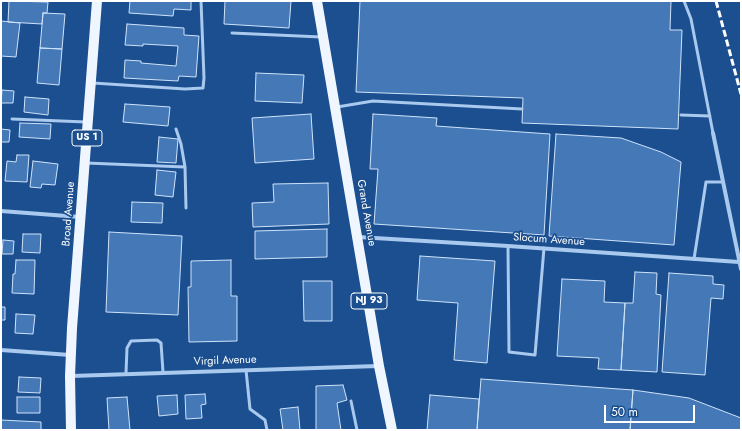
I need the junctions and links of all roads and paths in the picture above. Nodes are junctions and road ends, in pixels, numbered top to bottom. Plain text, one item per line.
1 (97, 1) edge
2 (201, 1) edge
3 (317, 1) edge
4 (684, 1) edge
5 (232, 33) dead end
6 (323, 37) junction
7 (91, 83) junction
8 (335, 107) junction
9 (522, 109) dead end
10 (681, 115) dead end
11 (710, 116) junction
12 (12, 119) dead end
13 (88, 122) junction
14 (176, 129) dead end
15 (713, 133) joint
16 (85, 163) junction
17 (185, 167) junction
18 (723, 182) junction
19 (186, 208) dead end
20 (1, 211) edge
21 (81, 217) junction
22 (358, 237) junction
23 (508, 246) junction
24 (544, 248) junction
25 (694, 259) junction
26 (739, 262) junction
27 (741, 269) edge
28 (1, 350) edge
29 (71, 356) junction
30 (379, 366) junction
31 (246, 370) junction
32 (163, 372) junction
33 (126, 373) junction
34 (70, 376) junction
35 (351, 401) dead end
36 (71, 430) edge
37 (267, 430) edge
38 (357, 430) edge
39 (389, 430) edge

1 - 7 main road, Broad Avenue / US 1
2 - 7 lane
3 - 6 main road, Grand Avenue / NJ 93
4 - 11 lane
5 - 6 lane
6 - 8 main road, Grand Avenue / NJ 93
7 - 13 main road, Broad Avenue / US 1
8 - 9 lane
8 - 22 main road, Grand Avenue / NJ 93
10 - 11 lane
11 - 15 lane
12 - 13 lane
13 - 16 main road, Broad Avenue / US 1
14 - 17 lane
15 - 18 street
16 - 17 lane
16 - 21 main road, Broad Avenue / US 1
17 - 19 lane
18 - 25 lane
18 - 26 street
20 - 21 street
21 - 29 main road, Broad Avenue / US 1
22 - 23 street, Slocum Avenue
22 - 30 main road, Grand Avenue / NJ 93
23 - 24 street, Slocum Avenue
23 - 24 lane
24 - 25 street, Slocum Avenue
25 - 26 street, Slocum Avenue
26 - 27 street
28 - 29 street
29 - 34 main road, Broad Avenue / US 1
30 - 31 street, Virgil Avenue
30 - 39 main road, Grand Avenue / NJ 93
31 - 32 street, Virgil Avenue
31 - 37 lane
32 - 33 street, Virgil Avenue
32 - 33 lane
33 - 34 street, Virgil Avenue
34 - 36 main road, Broad Avenue / US 1
35 - 38 lane

